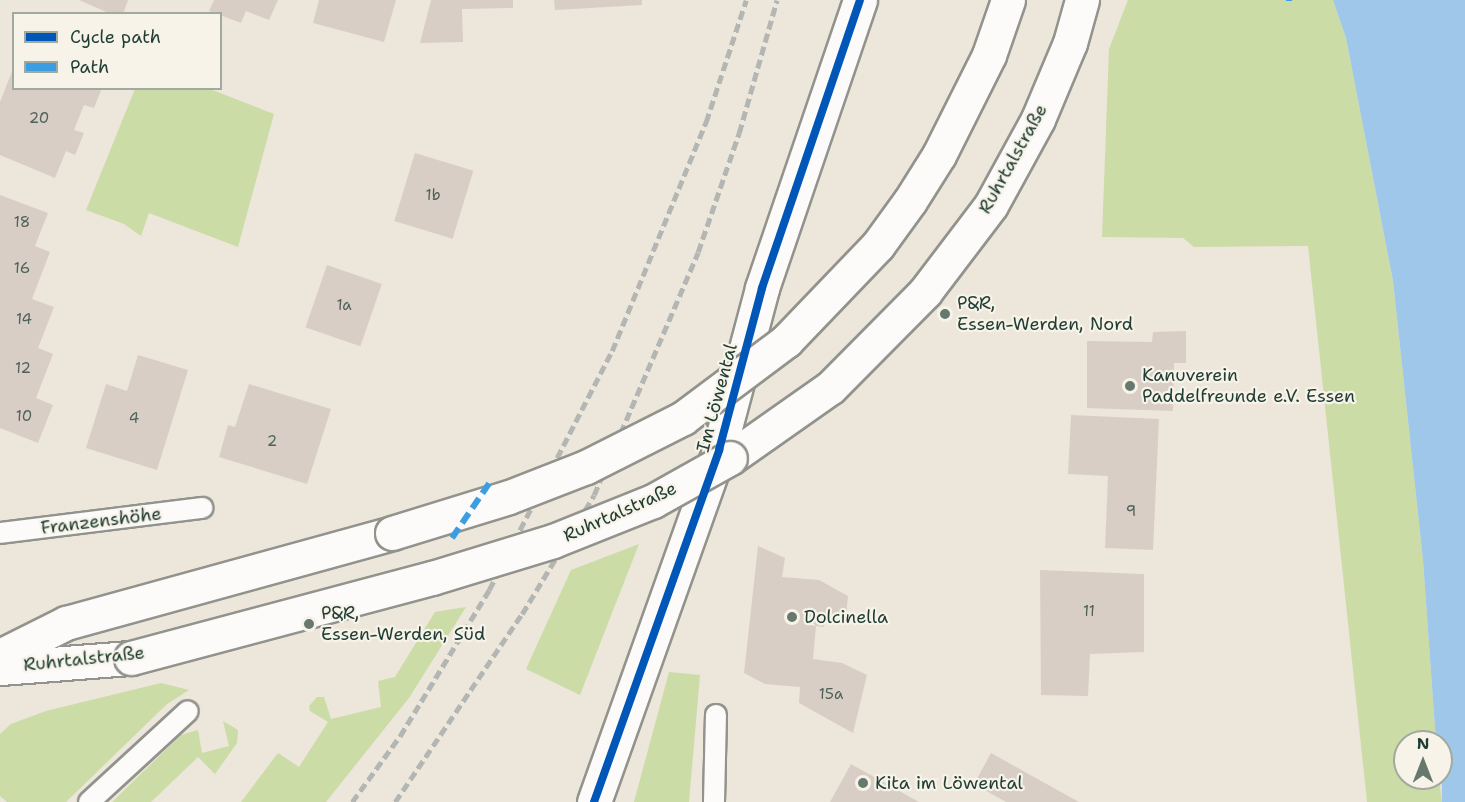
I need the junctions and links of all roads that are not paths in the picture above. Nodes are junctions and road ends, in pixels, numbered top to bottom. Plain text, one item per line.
1 (860, 0) edge
2 (1008, 0) edge
3 (1082, 0) edge
4 (202, 508) dead end
5 (0, 533) edge
6 (0, 656) edge
7 (0, 668) edge
8 (188, 711) dead end
9 (716, 715) dead end
10 (90, 802) edge
11 (594, 802) edge
12 (714, 802) edge

1 - 11 main road, Im Löwental
2 - 6 main road, Ruhrtalstraße, bridge
3 - 7 main road, Ruhrtalstraße, bridge
4 - 5 lane, Franzenshöhe
8 - 10 lane
9 - 12 lane

